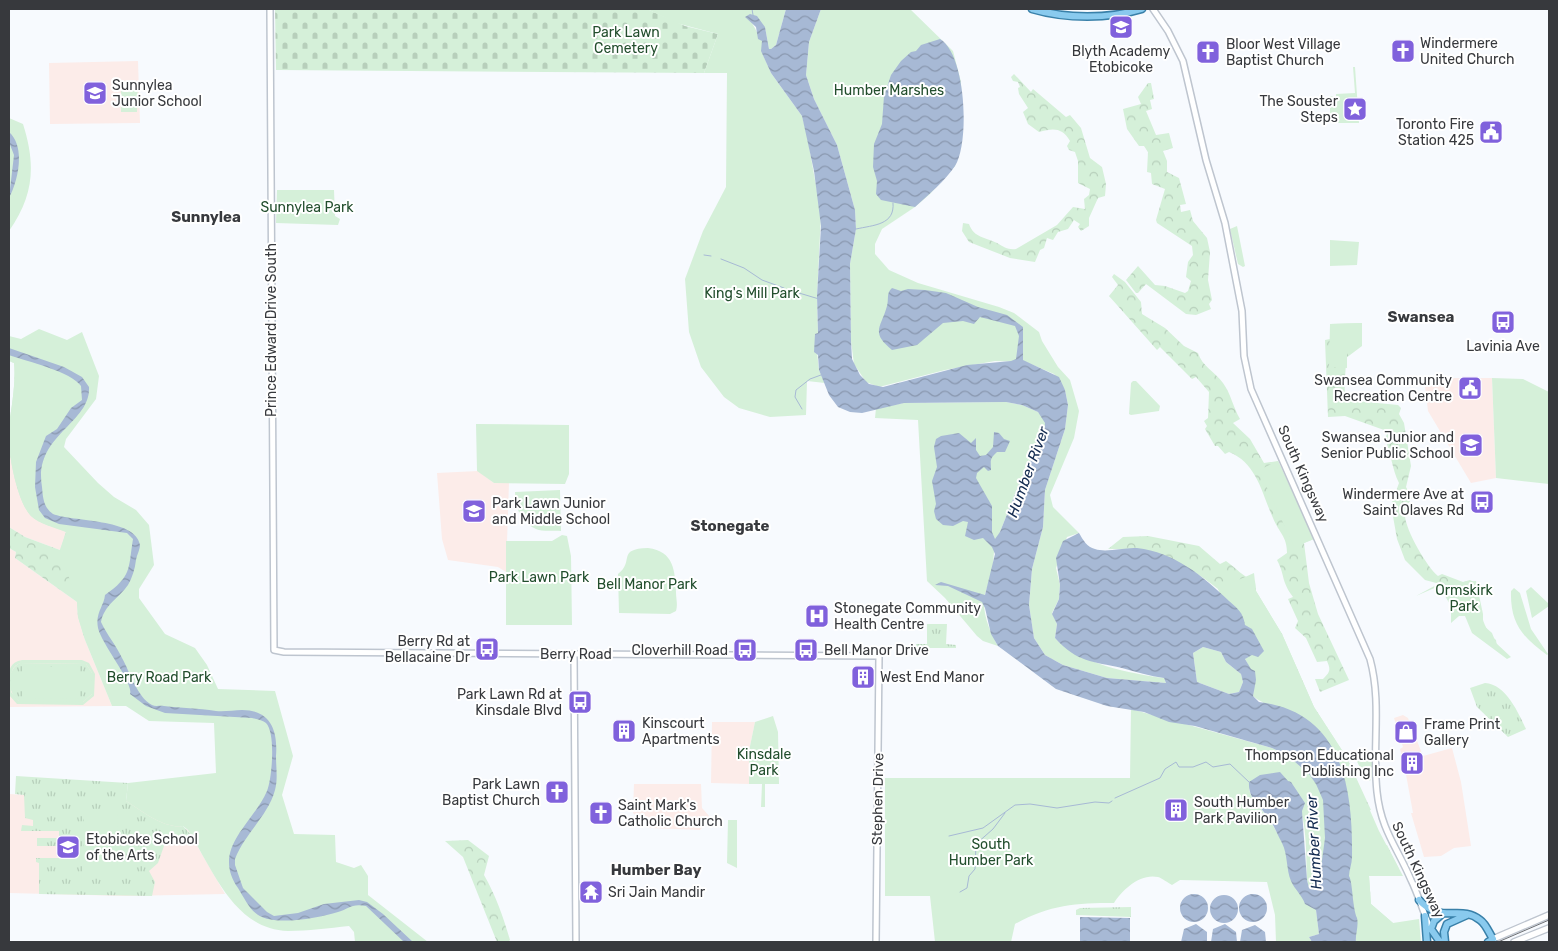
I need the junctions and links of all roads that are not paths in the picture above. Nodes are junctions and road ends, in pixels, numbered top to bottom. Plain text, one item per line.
1 (270, 9) edge
2 (1032, 9) edge
3 (1142, 9) edge
4 (1153, 9) edge
5 (274, 650) joint
6 (574, 654) junction
7 (879, 656) joint
8 (1419, 900) junction
9 (1442, 914) junction
10 (1549, 915) edge
11 (1425, 916) junction
12 (1467, 916) junction
13 (1549, 928) edge
14 (1432, 929) junction
15 (1490, 941) edge
16 (576, 942) edge
17 (876, 942) edge
18 (1427, 942) edge
19 (1440, 942) edge
20 (1445, 942) edge
21 (1514, 942) edge

1 - 5 street, Prince Edward Drive South
2 - 3 main road
4 - 8 street, South Kingsway
5 - 6 street, Berry Road
6 - 7 street, Berry Road
6 - 16 street
7 - 17 street, Stephen Drive
8 - 9 main road
8 - 11 street, South Kingsway
9 - 12 main road
9 - 14 main road
10 - 15 main road
11 - 14 street, South Kingsway
11 - 18 main road
12 - 15 main road
12 - 20 main road
13 - 21 main road
14 - 19 main road, South Kingsway

